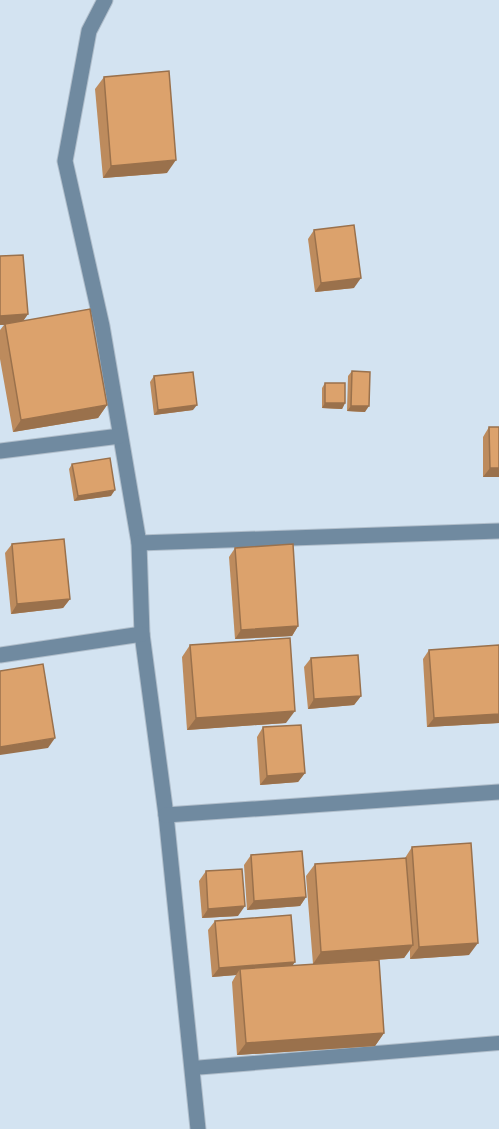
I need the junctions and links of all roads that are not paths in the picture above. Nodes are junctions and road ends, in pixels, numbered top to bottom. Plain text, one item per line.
1 (105, 0) edge
2 (120, 436) junction
3 (0, 451) edge
4 (499, 531) edge
5 (139, 543) junction
6 (142, 634) junction
7 (0, 655) edge
8 (499, 792) edge
9 (166, 815) junction
10 (499, 1043) edge
11 (193, 1068) junction
12 (198, 1129) edge

1 - 2 street
2 - 3 street
2 - 5 street
4 - 5 street
5 - 6 street
6 - 7 street
6 - 9 street
8 - 9 street
9 - 11 street
10 - 11 lane
11 - 12 street

